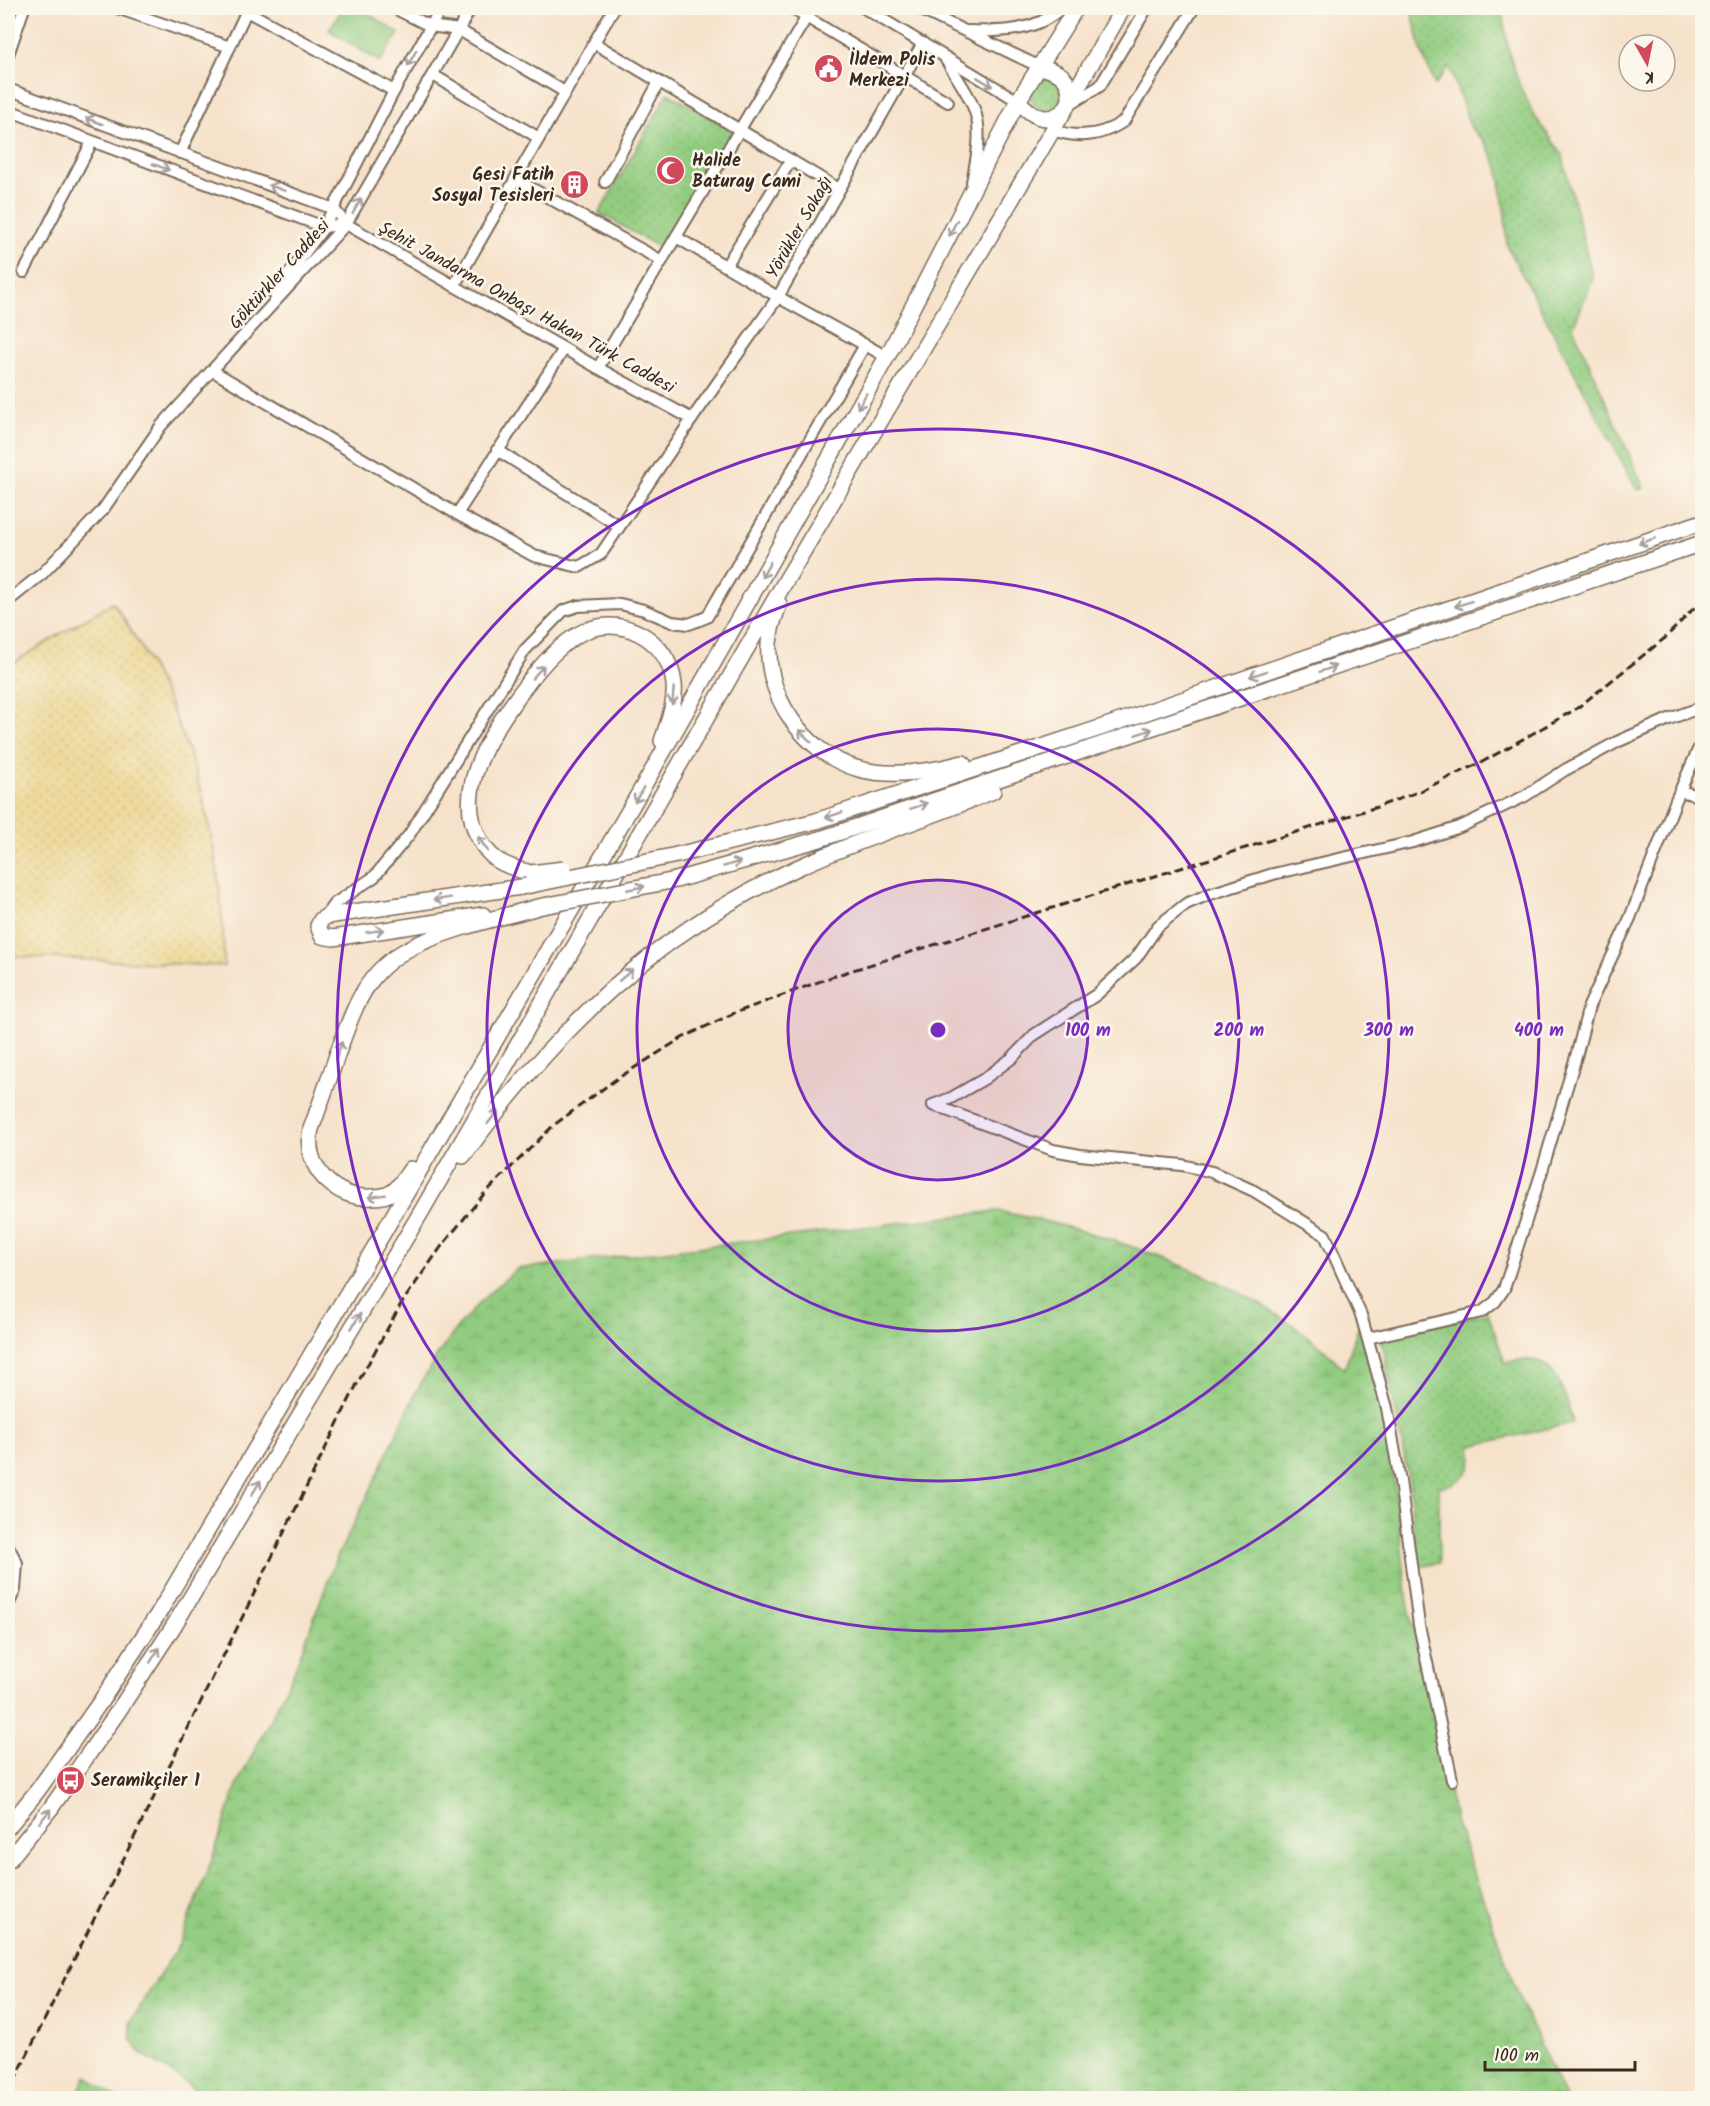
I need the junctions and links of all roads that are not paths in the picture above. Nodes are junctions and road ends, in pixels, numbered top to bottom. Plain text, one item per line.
1 (24, 8) edge
2 (117, 8) edge
3 (394, 8) edge
4 (441, 8) edge
5 (471, 8) edge
6 (614, 8) edge
7 (791, 8) edge
8 (864, 8) edge
9 (917, 8) edge
10 (1061, 8) edge
11 (1076, 8) edge
12 (1123, 8) edge
13 (1147, 8) edge
14 (1194, 8) edge
15 (245, 9) edge
16 (809, 12) edge
17 (430, 26) junction
18 (459, 30) junction
19 (963, 31) junction
20 (594, 43) junction
21 (923, 43) junction
22 (230, 46) junction
23 (8, 55) edge
24 (944, 57) junction
25 (1038, 66) junction
26 (433, 75) junction
27 (904, 76) junction
28 (659, 82) junction
29 (8, 89) edge
30 (394, 91) junction
31 (565, 92) junction
32 (1018, 101) junction
33 (948, 102) dead end
34 (1067, 105) junction
35 (8, 110) edge
36 (739, 130) junction
37 (1053, 130) junction
38 (539, 138) junction
39 (92, 142) junction
40 (180, 153) junction
41 (790, 160) junction
42 (515, 178) junction
43 (605, 182) dead end
44 (839, 189) junction
45 (969, 199) junction
46 (334, 209) junction
47 (346, 224) junction
48 (324, 227) junction
49 (676, 237) junction
50 (662, 261) junction
51 (726, 266) junction
52 (24, 272) dead end
53 (454, 286) junction
54 (778, 297) junction
55 (237, 345) junction
56 (865, 345) junction
57 (564, 349) junction
58 (887, 357) junction
59 (598, 368) junction
60 (213, 371) junction
61 (692, 419) junction
62 (497, 450) junction
63 (457, 514) junction
64 (1702, 522) edge
65 (620, 526) junction
66 (1702, 543) edge
67 (785, 582) junction
68 (8, 601) edge
69 (1702, 707) edge
70 (1100, 728) junction
71 (1702, 741) edge
72 (1108, 744) junction
73 (656, 766) junction
74 (1680, 791) junction
75 (1702, 797) edge
76 (677, 855) junction
77 (538, 907) junction
78 (324, 918) junction
79 (445, 1126) junction
80 (420, 1214) junction
81 (1368, 1338) junction
82 (8, 1546) edge
83 (8, 1605) edge
84 (1452, 1780) dead end
85 (8, 1827) edge
86 (8, 1861) edge

1 - 23 street
2 - 22 street
3 - 17 street
4 - 17 street, Göktürkler Caddesi
5 - 18 street, Göktürkler Caddesi
6 - 20 street
7 - 16 street
8 - 21 street
9 - 19 street
10 - 19 street
11 - 25 highway
12 - 34 highway
13 - 34 street
14 - 37 street
15 - 22 street
15 - 30 street
16 - 27 street
16 - 36 street
17 - 18 street
17 -> 30 street, Göktürkler Caddesi
18 - 26 street, Göktürkler Caddesi
18 - 31 street
19 - 25 street
20 - 28 street
20 - 31 street
21 - 24 street
21 - 27 street, Yörükler Sokağı
22 - 40 street
24 -> 32 street
24 - 45 street
25 - 32 highway
25 - 34 highway
26 - 38 street
47 -> 26 street, Göktürkler Caddesi
27 - 33 street
27 - 44 street, Yörükler Sokağı
28 - 36 street
28 - 43 street
40 -> 29 street
30 - 46 street, Göktürkler Caddesi
31 - 38 street
32 - 34 highway
32 - 45 highway
34 - 37 highway
35 - 39 street
36 - 41 street
36 - 49 street
37 - 67 highway
38 - 42 street
39 -> 48 street
39 - 52 street
46 -> 40 street
41 - 44 street
41 - 51 street
42 - 50 street
42 - 53 street
44 - 54 street, Yörükler Sokağı
45 -> 58 highway
46 - 47 street, Şehit Jandarma Onbaşı Hakan Türk Caddesi
46 - 48 street, Göktürkler Caddesi
47 - 48 street
47 - 53 street, Şehit Jandarma Onbaşı Hakan Türk Caddesi
47 - 55 street, Göktürkler Caddesi
48 - 55 street, Göktürkler Caddesi
49 - 50 street
49 - 51 street
50 - 59 street
51 - 54 street
53 - 57 street, Şehit Jandarma Onbaşı Hakan Türk Caddesi
54 - 56 street
54 - 61 street, Yörükler Sokağı
55 - 60 street
56 - 58 street
56 - 78 street
57 - 59 street, Şehit Jandarma Onbaşı Hakan Türk Caddesi
57 - 62 street
58 -> 73 highway
59 - 61 street, Şehit Jandarma Onbaşı Hakan Türk Caddesi
60 - 63 street, Yörükler Sokağı
60 - 68 street
61 - 65 street, Yörükler Sokağı
62 - 63 street
62 - 65 street
63 - 65 street, Yörükler Sokağı
64 -> 70 highway
72 -> 66 highway
70 -> 67 highway
67 - 80 highway
69 - 81 street
70 -> 76 highway
71 - 74 street
77 -> 72 highway, bridge
80 -> 72 highway
76 -> 73 highway, bridge
73 -> 79 highway
74 - 75 street
74 - 81 street
76 -> 78 highway, bridge
78 -> 77 highway
79 -> 77 highway
79 - 85 highway
86 -> 80 highway
81 - 84 street
82 - 83 street

